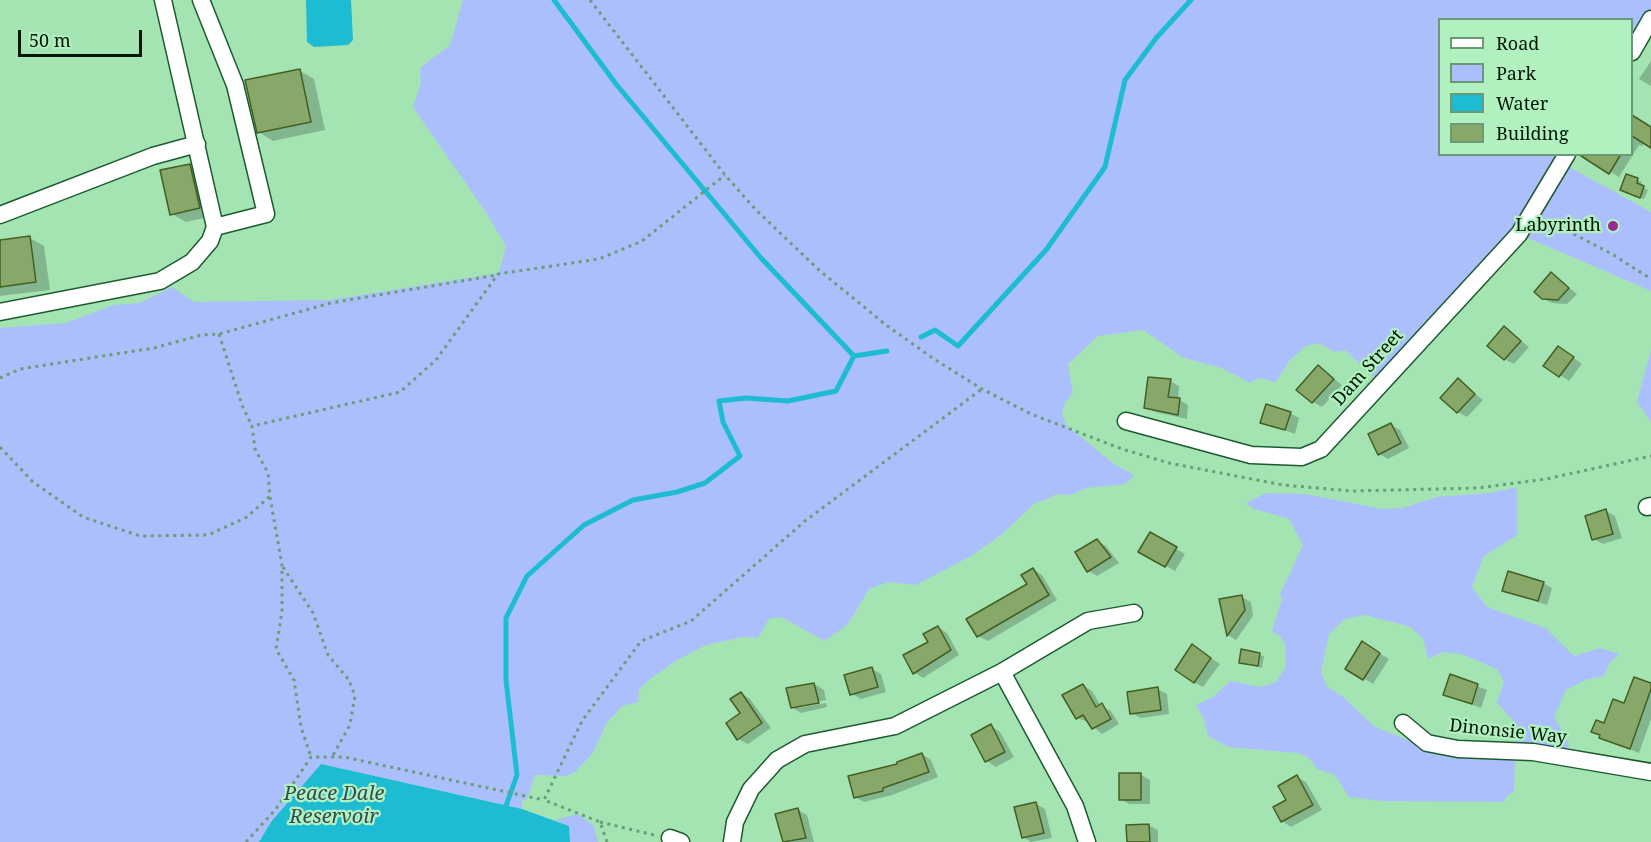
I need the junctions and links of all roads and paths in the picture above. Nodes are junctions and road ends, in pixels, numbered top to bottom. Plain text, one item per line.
1 (163, 0) edge
2 (201, 0) edge
3 (590, 0) edge
4 (1651, 19) edge
5 (1633, 50) edge
6 (197, 144) junction
7 (1566, 156) edge
8 (725, 176) junction
9 (1532, 213) junction
10 (0, 215) edge
11 (215, 227) junction
12 (498, 274) junction
13 (1651, 279) edge
14 (0, 312) edge
15 (219, 334) junction
16 (934, 359) dead end
17 (0, 378) edge
18 (982, 389) dead end
19 (1125, 421) dead end
20 (252, 426) junction
21 (0, 447) edge
22 (270, 496) junction
23 (282, 565) junction
24 (1134, 613) dead end
25 (1002, 672) junction
26 (1403, 723) dead end
27 (311, 757) junction
28 (332, 757) junction
29 (1651, 772) edge
30 (544, 800) junction
31 (600, 822) junction
32 (675, 840) edge
33 (246, 842) edge
34 (607, 842) edge
35 (732, 842) edge
36 (1087, 842) edge

1 - 6 street
2 - 11 street
3 - 8 path
4 - 5 street
6 - 10 street
6 - 11 street
7 - 9 street, Dam Street
8 - 12 path
8 - 16 path
9 - 13 path
9 - 19 street, Dam Street
11 - 14 street
12 - 15 path
12 - 20 path
15 - 17 path
15 - 20 path
18 - 30 path
20 - 22 path
21 - 22 path
22 - 23 path
23 - 27 path
23 - 28 path
24 - 25 street
25 - 35 street
25 - 36 street
26 - 29 street, Dinonsie Way
27 - 28 path
27 - 33 path
28 - 30 path
30 - 31 path
31 - 32 path
31 - 34 path

